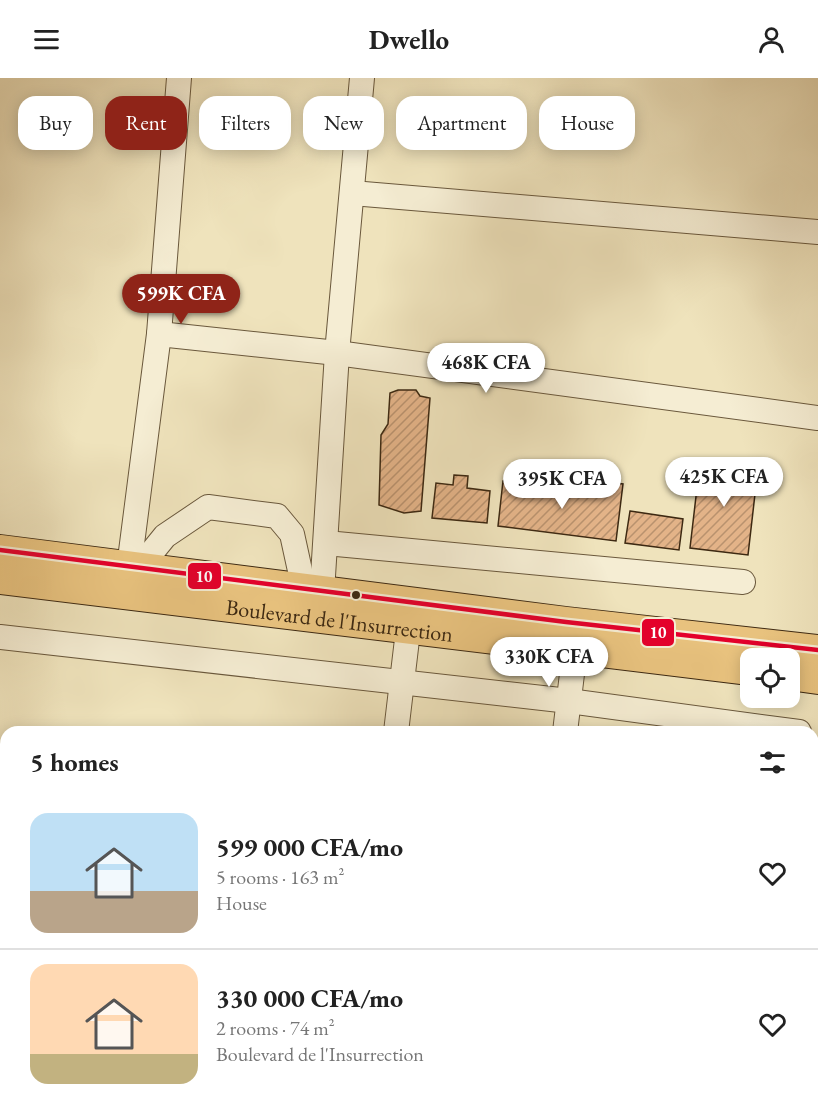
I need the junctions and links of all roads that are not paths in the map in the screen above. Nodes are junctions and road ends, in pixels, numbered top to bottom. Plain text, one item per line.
1 (179, 78) edge
2 (362, 78) edge
3 (352, 193) junction
4 (818, 232) edge
5 (159, 334) junction
6 (337, 353) junction
7 (818, 418) edge
8 (326, 543) junction
9 (0, 550) edge
10 (134, 567) junction
11 (0, 579) edge
12 (743, 582) dead end
13 (316, 600) junction
14 (408, 631) junction
15 (0, 637) edge
16 (575, 649) junction
17 (740, 669) edge
18 (812, 671) edge
19 (402, 682) junction
20 (569, 701) junction
21 (397, 726) edge
22 (566, 726) edge
23 (754, 726) edge

1 - 5 street
2 - 3 street
3 - 4 street
3 - 6 street
5 - 6 street
5 - 10 street
6 - 7 street
6 - 8 street
8 - 12 street
8 - 13 street
9 - 10 main road, Boulevard de l'Insurrection
10 - 13 main road, Boulevard de l'Insurrection
10 - 13 street
11 - 13 main road, Boulevard de l'Insurrection
13 - 14 main road, Boulevard de l'Insurrection
13 - 18 main road, Boulevard de l'Insurrection
14 - 16 main road, Boulevard de l'Insurrection
14 - 19 street
15 - 19 street
16 - 17 main road, Boulevard de l'Insurrection
16 - 20 street
19 - 20 street
19 - 21 street
20 - 22 street
20 - 23 street

